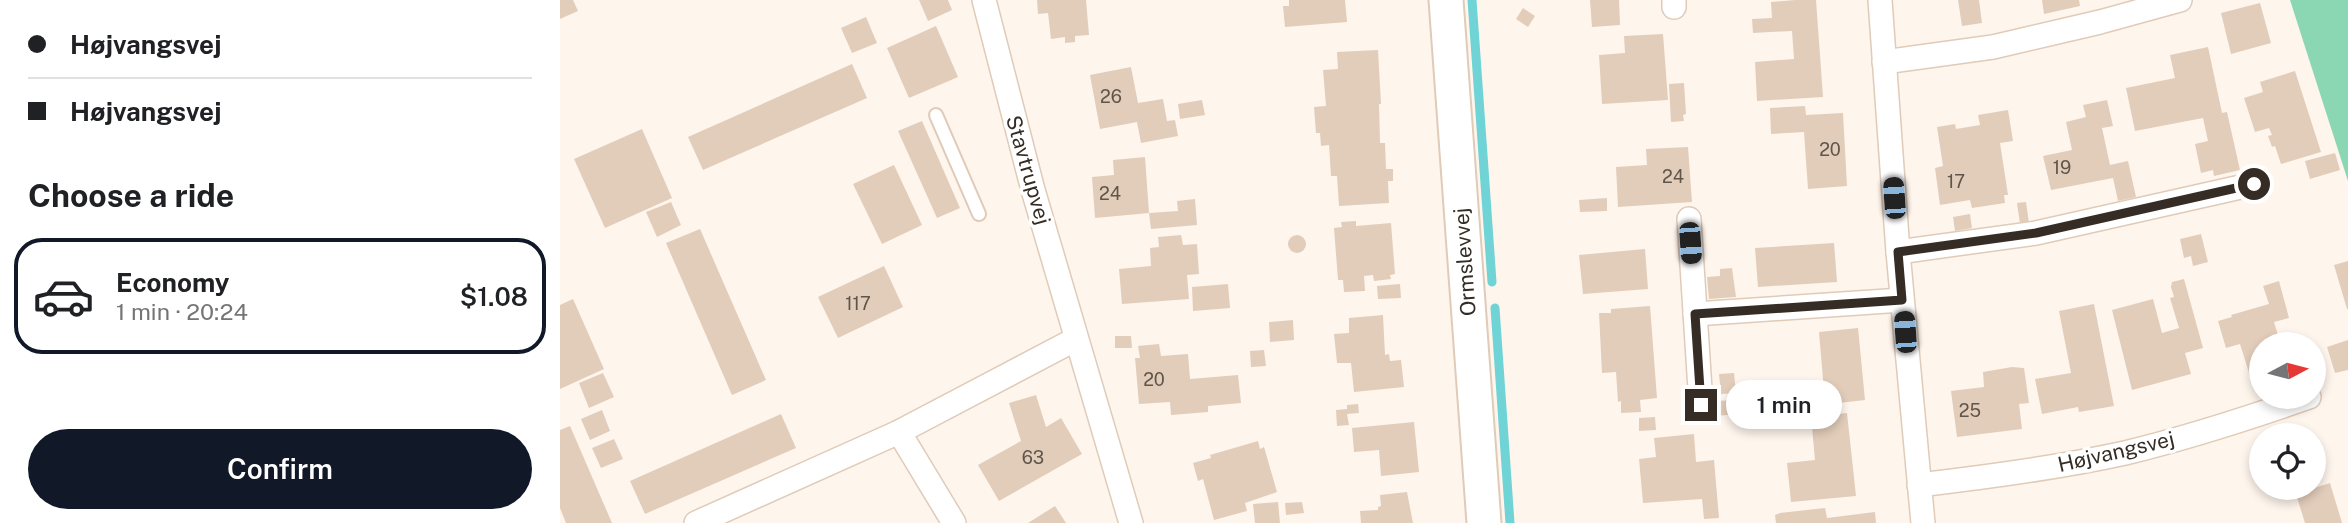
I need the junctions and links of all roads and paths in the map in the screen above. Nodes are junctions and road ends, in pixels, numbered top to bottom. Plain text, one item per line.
1 (984, 0) edge
2 (1446, 0) edge
3 (1880, 0) edge
4 (2180, 0) edge
5 (1884, 62) junction
6 (936, 115) dead end
7 (2254, 184) dead end
8 (979, 214) dead end
9 (1689, 219) dead end
10 (1898, 252) junction
11 (1902, 300) junction
12 (1695, 314) junction
13 (1076, 339) junction
14 (1701, 405) dead end
15 (2271, 410) edge
16 (899, 432) junction
17 (1919, 485) junction
18 (696, 523) edge
19 (954, 523) edge
20 (1131, 523) edge
21 (1484, 523) edge
22 (1923, 523) edge

1 - 13 street, Stavtrupvej
2 - 21 street, Ormslevvej
3 - 5 street
4 - 5 street
5 - 10 street
6 - 8 lane
7 - 10 street
9 - 12 street
10 - 11 street
11 - 12 street
11 - 17 street
12 - 14 street
13 - 16 street
13 - 20 street, Stavtrupvej
15 - 17 street, Højvangsvej
16 - 18 street
16 - 19 street
17 - 22 street

